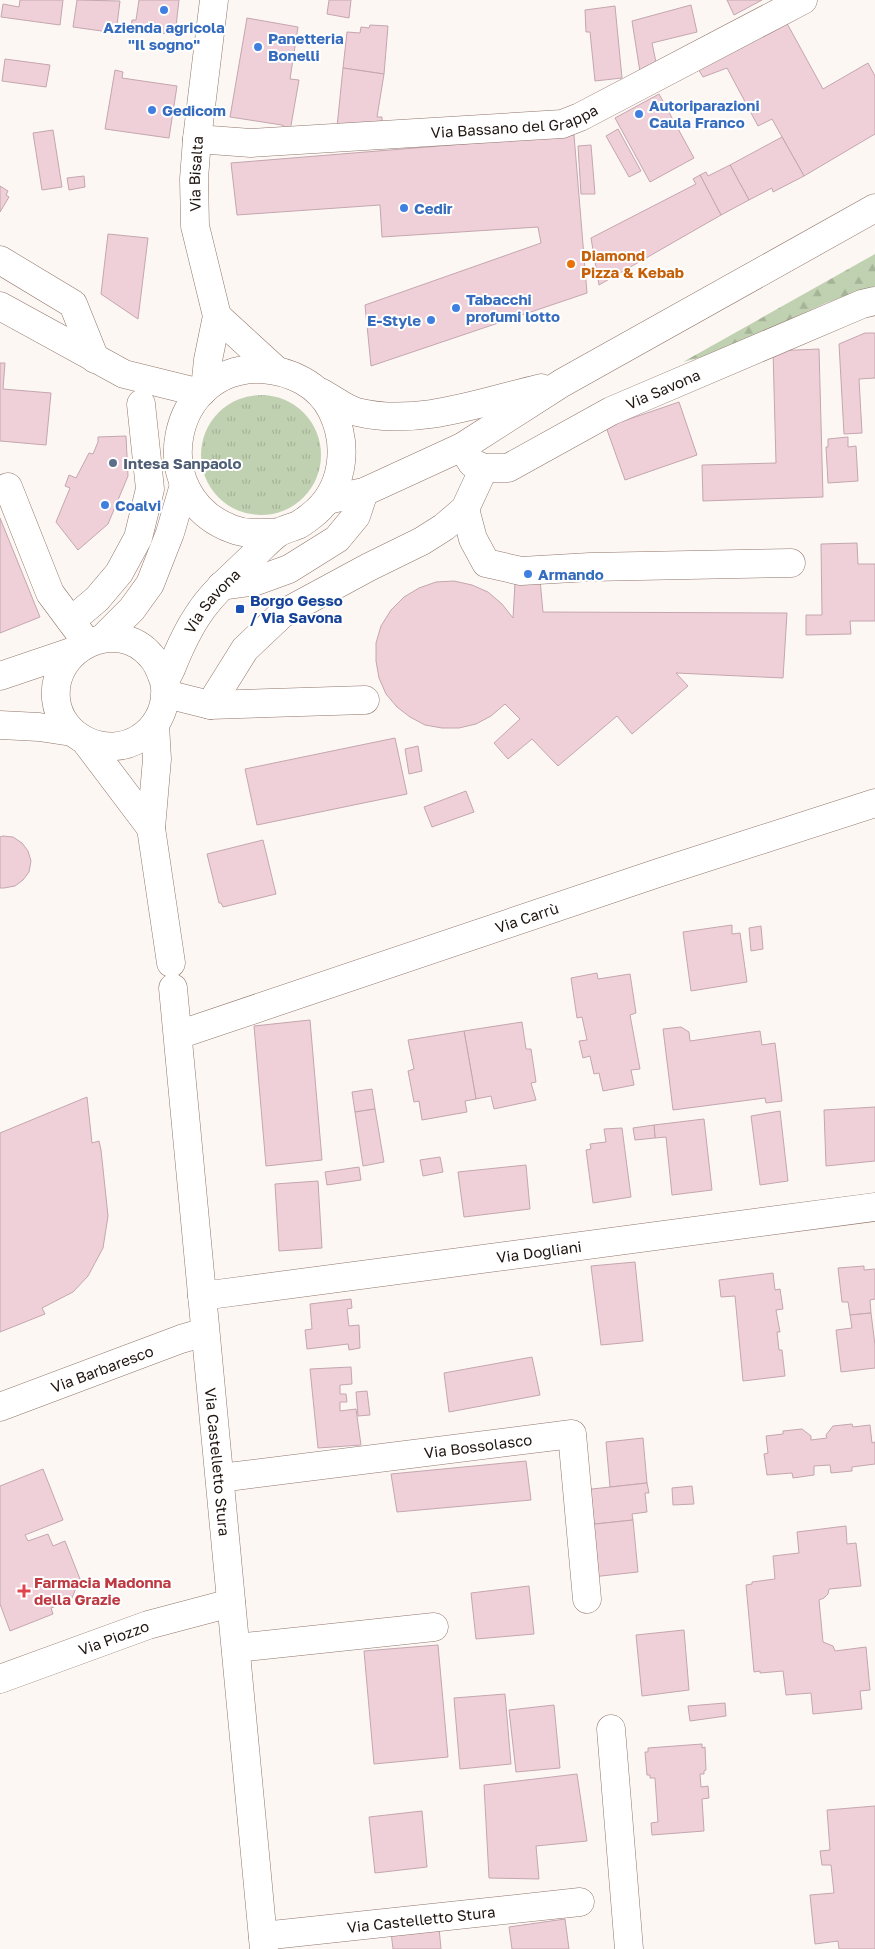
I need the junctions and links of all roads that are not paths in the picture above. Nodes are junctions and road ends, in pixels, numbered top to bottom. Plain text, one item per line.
1 (214, 0) edge
2 (803, 0) edge
3 (197, 138) junction
4 (875, 208) edge
5 (0, 260) edge
6 (875, 301) edge
7 (0, 306) edge
8 (218, 316) junction
9 (96, 359) junction
10 (276, 370) junction
11 (124, 374) junction
12 (562, 383) junction
13 (315, 390) junction
14 (203, 391) junction
15 (141, 404) junction
16 (462, 447) junction
17 (484, 468) junction
18 (181, 475) junction
19 (8, 487) dead end
20 (364, 492) junction
21 (327, 500) junction
22 (465, 509) junction
23 (279, 532) junction
24 (791, 563) dead end
25 (221, 586) junction
26 (71, 621) junction
27 (88, 644) junction
28 (0, 676) edge
29 (165, 689) junction
30 (365, 700) dead end
31 (210, 705) junction
32 (0, 725) edge
33 (155, 725) junction
34 (79, 737) junction
35 (873, 810) edge
36 (151, 828) junction
37 (178, 1035) junction
38 (875, 1206) edge
39 (202, 1296) junction
40 (205, 1332) junction
41 (0, 1407) edge
42 (220, 1478) junction
43 (587, 1600) dead end
44 (231, 1603) junction
45 (434, 1627) dead end
46 (236, 1648) junction
47 (0, 1679) edge
48 (611, 1728) dead end
49 (580, 1902) dead end
50 (263, 1942) edge
51 (629, 1949) edge

1 - 3 street, Via Bisalta
2 - 3 street, Via Bassano del Grappa
3 - 8 street, Via Bisalta
4 - 12 street
5 - 9 street
6 - 17 street, Via Savona
7 - 9 street
8 - 10 street
8 - 14 street, Via Bisalta
9 - 11 street
10 - 13 street
10 - 14 street
11 - 14 street
11 - 15 street
12 - 13 street
12 - 16 street
13 - 21 street
14 - 18 street
15 - 18 street
15 - 26 street
16 - 17 street
16 - 20 street
17 - 22 street
18 - 23 street
18 - 27 street
19 - 26 street
20 - 21 street
20 - 25 street
21 - 23 street
22 - 24 street
22 - 31 street
23 - 25 street, Via Savona
25 - 29 street, Via Savona
26 - 27 street
27 - 28 street
27 - 29 street
27 - 34 street
29 - 31 street
29 - 33 street
30 - 31 street
32 - 34 street
33 - 34 street
33 - 36 street, Via Castelletto Stura
34 - 36 street, Via Castelletto Stura
35 - 37 street, Via Carrù
36 - 37 street, Via Castelletto Stura
37 - 39 street, Via Castelletto Stura
38 - 39 street, Via Dogliani
39 - 40 street, Via Castelletto Stura
40 - 41 street, Via Barbaresco
40 - 42 street, Via Castelletto Stura
42 - 43 street, Via Bossolasco
42 - 44 street, Via Castelletto Stura
44 - 46 street, Via Castelletto Stura
44 - 47 street, Via Piozzo
45 - 46 street
46 - 50 street, Via Castelletto Stura
48 - 51 street
49 - 50 street, Via Castelletto Stura

